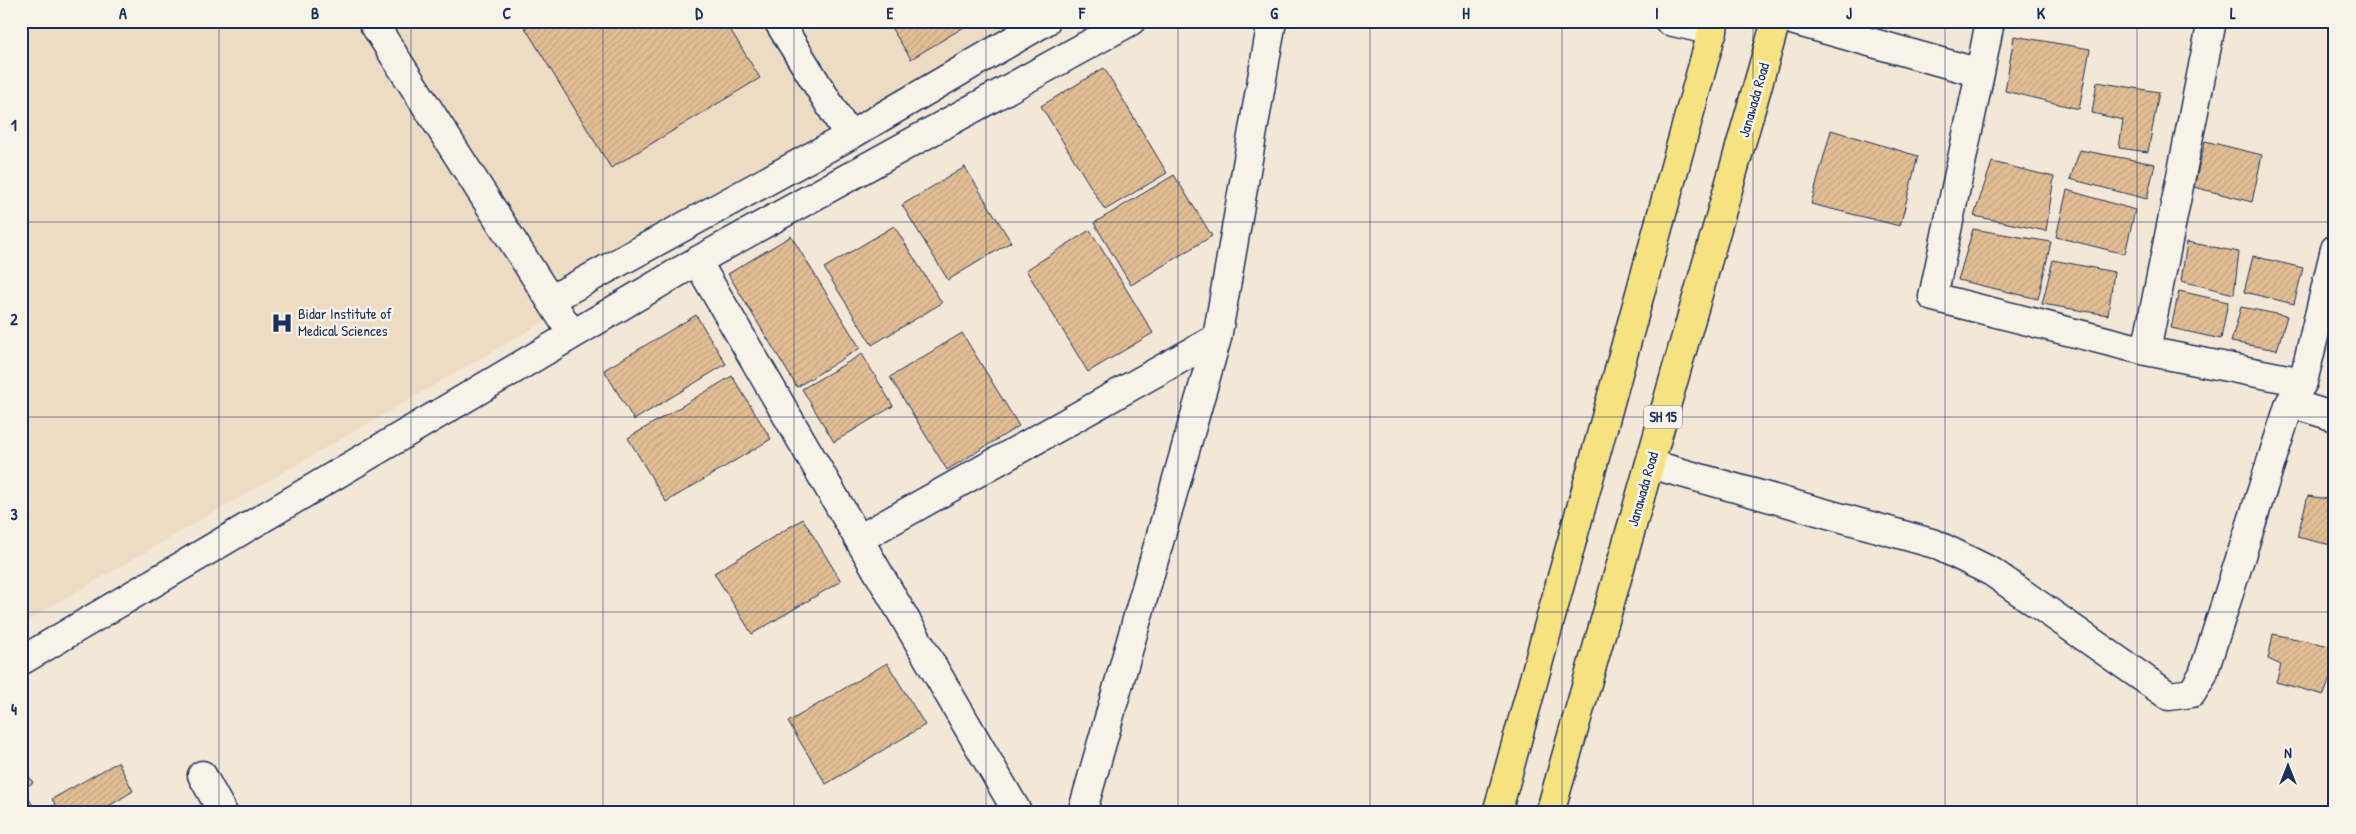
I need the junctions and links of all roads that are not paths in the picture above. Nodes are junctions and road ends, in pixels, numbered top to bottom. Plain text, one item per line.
1 (372, 21) edge
2 (778, 21) edge
3 (1046, 21) edge
4 (1131, 21) edge
5 (1272, 21) edge
6 (1669, 21) edge
7 (1776, 21) edge
8 (1796, 21) edge
9 (1990, 21) edge
10 (2212, 21) edge
11 (1714, 26) edge
12 (1980, 73) junction
13 (849, 136) junction
14 (2335, 249) edge
15 (697, 261) junction
16 (550, 300) junction
17 (572, 334) junction
18 (1217, 338) junction
19 (2146, 351) junction
20 (2297, 392) junction
21 (2335, 417) edge
22 (1650, 464) junction
23 (859, 539) junction
24 (21, 661) edge
25 (202, 775) dead end
26 (223, 813) edge
27 (1018, 813) edge
28 (1082, 813) edge
29 (1498, 813) edge
30 (1550, 813) edge

1 - 16 street
2 - 13 street
3 - 13 street
4 - 15 street
5 - 18 street
6 - 11 street
7 - 22 main road, Janawada Road / SH 15
8 - 12 street
9 - 12 street
10 - 19 street
11 - 29 main road
12 - 19 street
13 - 16 street
14 - 20 street
15 - 17 street
15 - 23 street
16 - 17 street
17 - 24 street
18 - 23 street
18 - 28 street
19 - 20 street
20 - 21 street
20 - 22 street
22 - 30 main road, Janawada Road / SH 15
23 - 27 street
25 - 26 street

